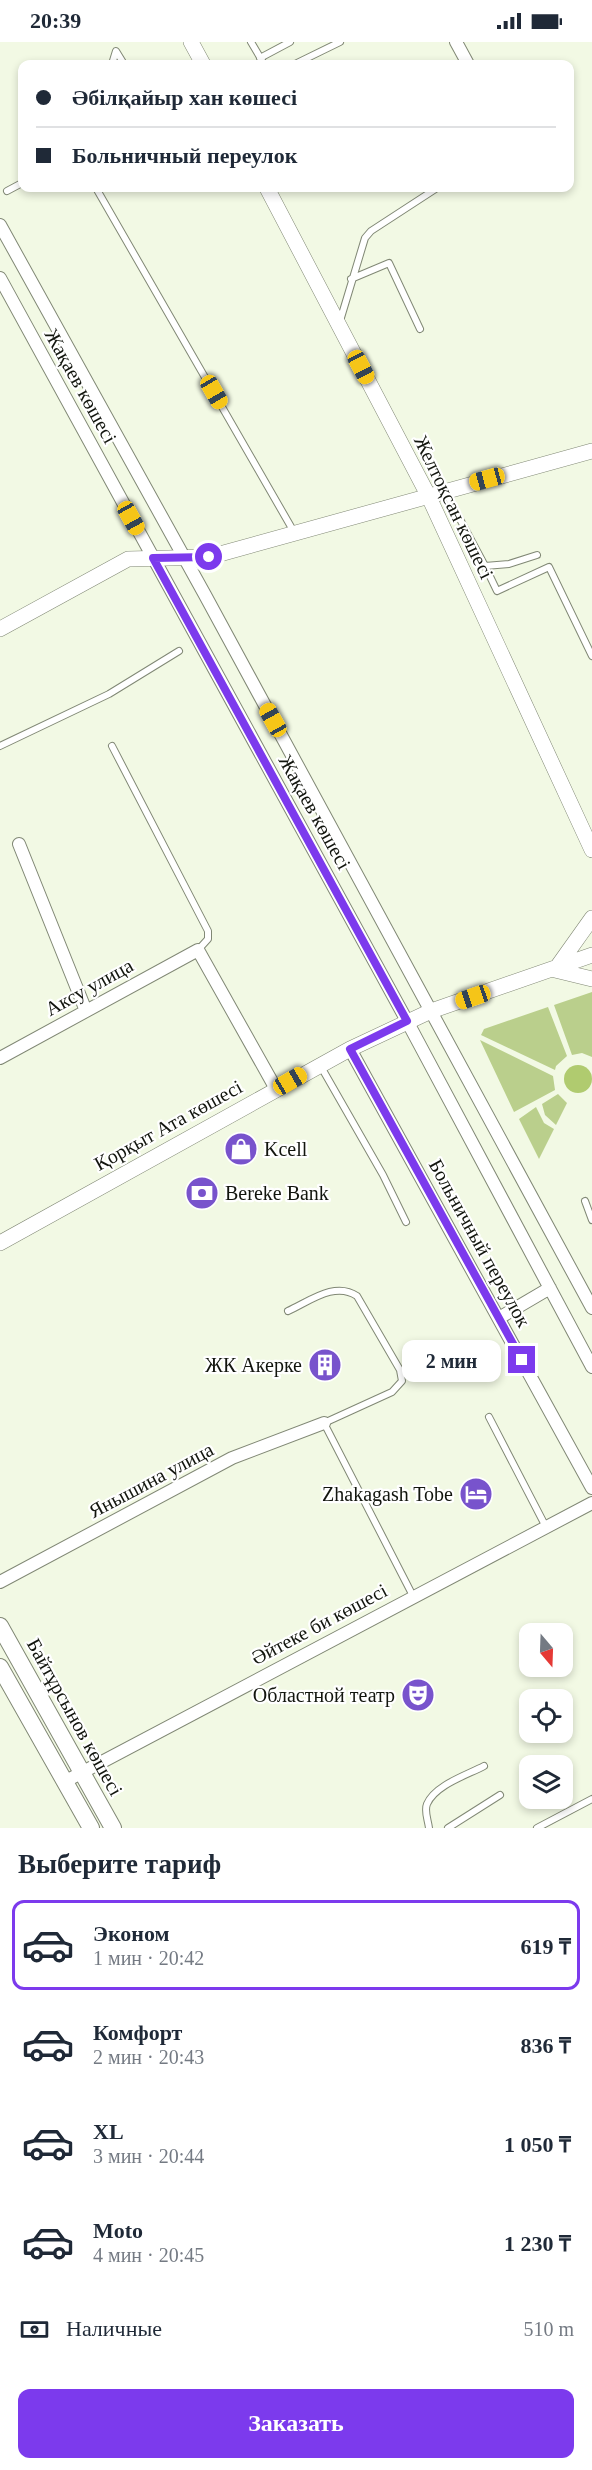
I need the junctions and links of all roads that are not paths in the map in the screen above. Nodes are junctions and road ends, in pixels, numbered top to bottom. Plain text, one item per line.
1 (191, 42) edge
2 (251, 42) edge
3 (290, 42) edge
4 (340, 42) edge
5 (456, 42) edge
6 (260, 58) joint
7 (113, 60) edge
8 (122, 60) edge
9 (200, 60) edge
10 (303, 60) edge
11 (466, 60) edge
12 (18, 185) edge
13 (7, 191) dead end
14 (98, 192) edge
15 (269, 192) edge
16 (431, 192) edge
17 (0, 225) edge
18 (0, 278) edge
19 (351, 279) junction
20 (339, 325) junction
21 (420, 329) dead end
22 (592, 451) edge
23 (444, 490) junction
24 (428, 495) junction
25 (294, 532) junction
26 (537, 555) dead end
27 (184, 557) junction
28 (153, 558) junction
29 (485, 566) junction
30 (0, 629) edge
31 (179, 651) dead end
32 (592, 656) edge
33 (0, 746) edge
34 (112, 746) dead end
35 (19, 844) dead end
36 (592, 850) edge
37 (592, 918) edge
38 (198, 950) junction
39 (592, 956) edge
40 (555, 970) junction
41 (592, 979) edge
42 (86, 1011) junction
43 (431, 1011) junction
44 (407, 1021) junction
45 (350, 1049) junction
46 (0, 1058) edge
47 (320, 1064) junction
48 (276, 1089) junction
49 (585, 1202) dead end
50 (592, 1220) edge
51 (406, 1222) dead end
52 (0, 1243) edge
53 (550, 1288) junction
54 (592, 1308) edge
55 (288, 1311) dead end
56 (499, 1318) junction
57 (592, 1367) edge
58 (489, 1417) dead end
59 (324, 1423) junction
60 (592, 1488) edge
61 (592, 1503) edge
62 (546, 1527) junction
63 (0, 1582) edge
64 (413, 1596) junction
65 (0, 1626) edge
66 (0, 1667) edge
67 (484, 1766) dead end
68 (81, 1772) junction
69 (64, 1782) junction
70 (500, 1795) dead end
71 (592, 1799) edge
72 (91, 1828) edge
73 (113, 1828) edge
74 (429, 1828) edge
75 (448, 1828) edge
76 (537, 1828) edge

1 - 9 street
2 - 6 lane
3 - 6 lane
4 - 10 lane
5 - 11 street
7 - 8 lane
12 - 13 lane
14 - 25 lane
15 - 20 street, Желтоқсан көшесі
16 - 19 lane
17 - 27 street, Жақаев көшесі
18 - 28 street, Жақаев көшесі
19 - 20 lane
19 - 21 lane
20 - 24 street, Желтоқсан көшесі
22 - 23 street
23 - 24 street
23 - 29 lane
24 - 25 street
24 - 36 street, Желтоқсан көшесі
25 - 27 street
26 - 29 lane
27 - 28 street
27 - 43 street, Жақаев көшесі
28 - 30 street
28 - 44 street, Жақаев көшесі
29 - 32 lane
31 - 33 lane
34 - 38 lane
35 - 42 street
37 - 40 street
38 - 42 street, Аксу улица
38 - 48 street
39 - 40 street, Қорқыт Ата көшесі
40 - 41 street
40 - 43 street, Қорқыт Ата көшесі
42 - 46 street, Аксу улица
43 - 44 street, Қорқыт Ата көшесі
43 - 54 street, Жақаев көшесі
44 - 45 street, Қорқыт Ата көшесі
44 - 53 street, Жақаев көшесі
45 - 47 street, Қорқыт Ата көшесі
45 - 56 street, Больничный переулок
47 - 48 street, Қорқыт Ата көшесі
47 - 51 lane
48 - 52 street, Қорқыт Ата көшесі
49 - 50 lane
53 - 56 street
53 - 57 street, Жақаев көшесі
55 - 59 lane
56 - 60 street, Больничный переулок
58 - 62 lane
59 - 63 street, Янышина улица
59 - 64 lane
61 - 62 street, Әйтеке би көшесі
62 - 64 street, Әйтеке би көшесі
64 - 68 street, Әйтеке би көшесі
65 - 68 main road, Байтұрсынов көшесі
66 - 69 main road, Байтұрсынов көшесі
67 - 74 lane
68 - 69 street, Әйтеке би көшесі
68 - 73 main road, Байтұрсынов көшесі
69 - 72 main road, Байтұрсынов көшесі
70 - 75 lane
71 - 76 lane

